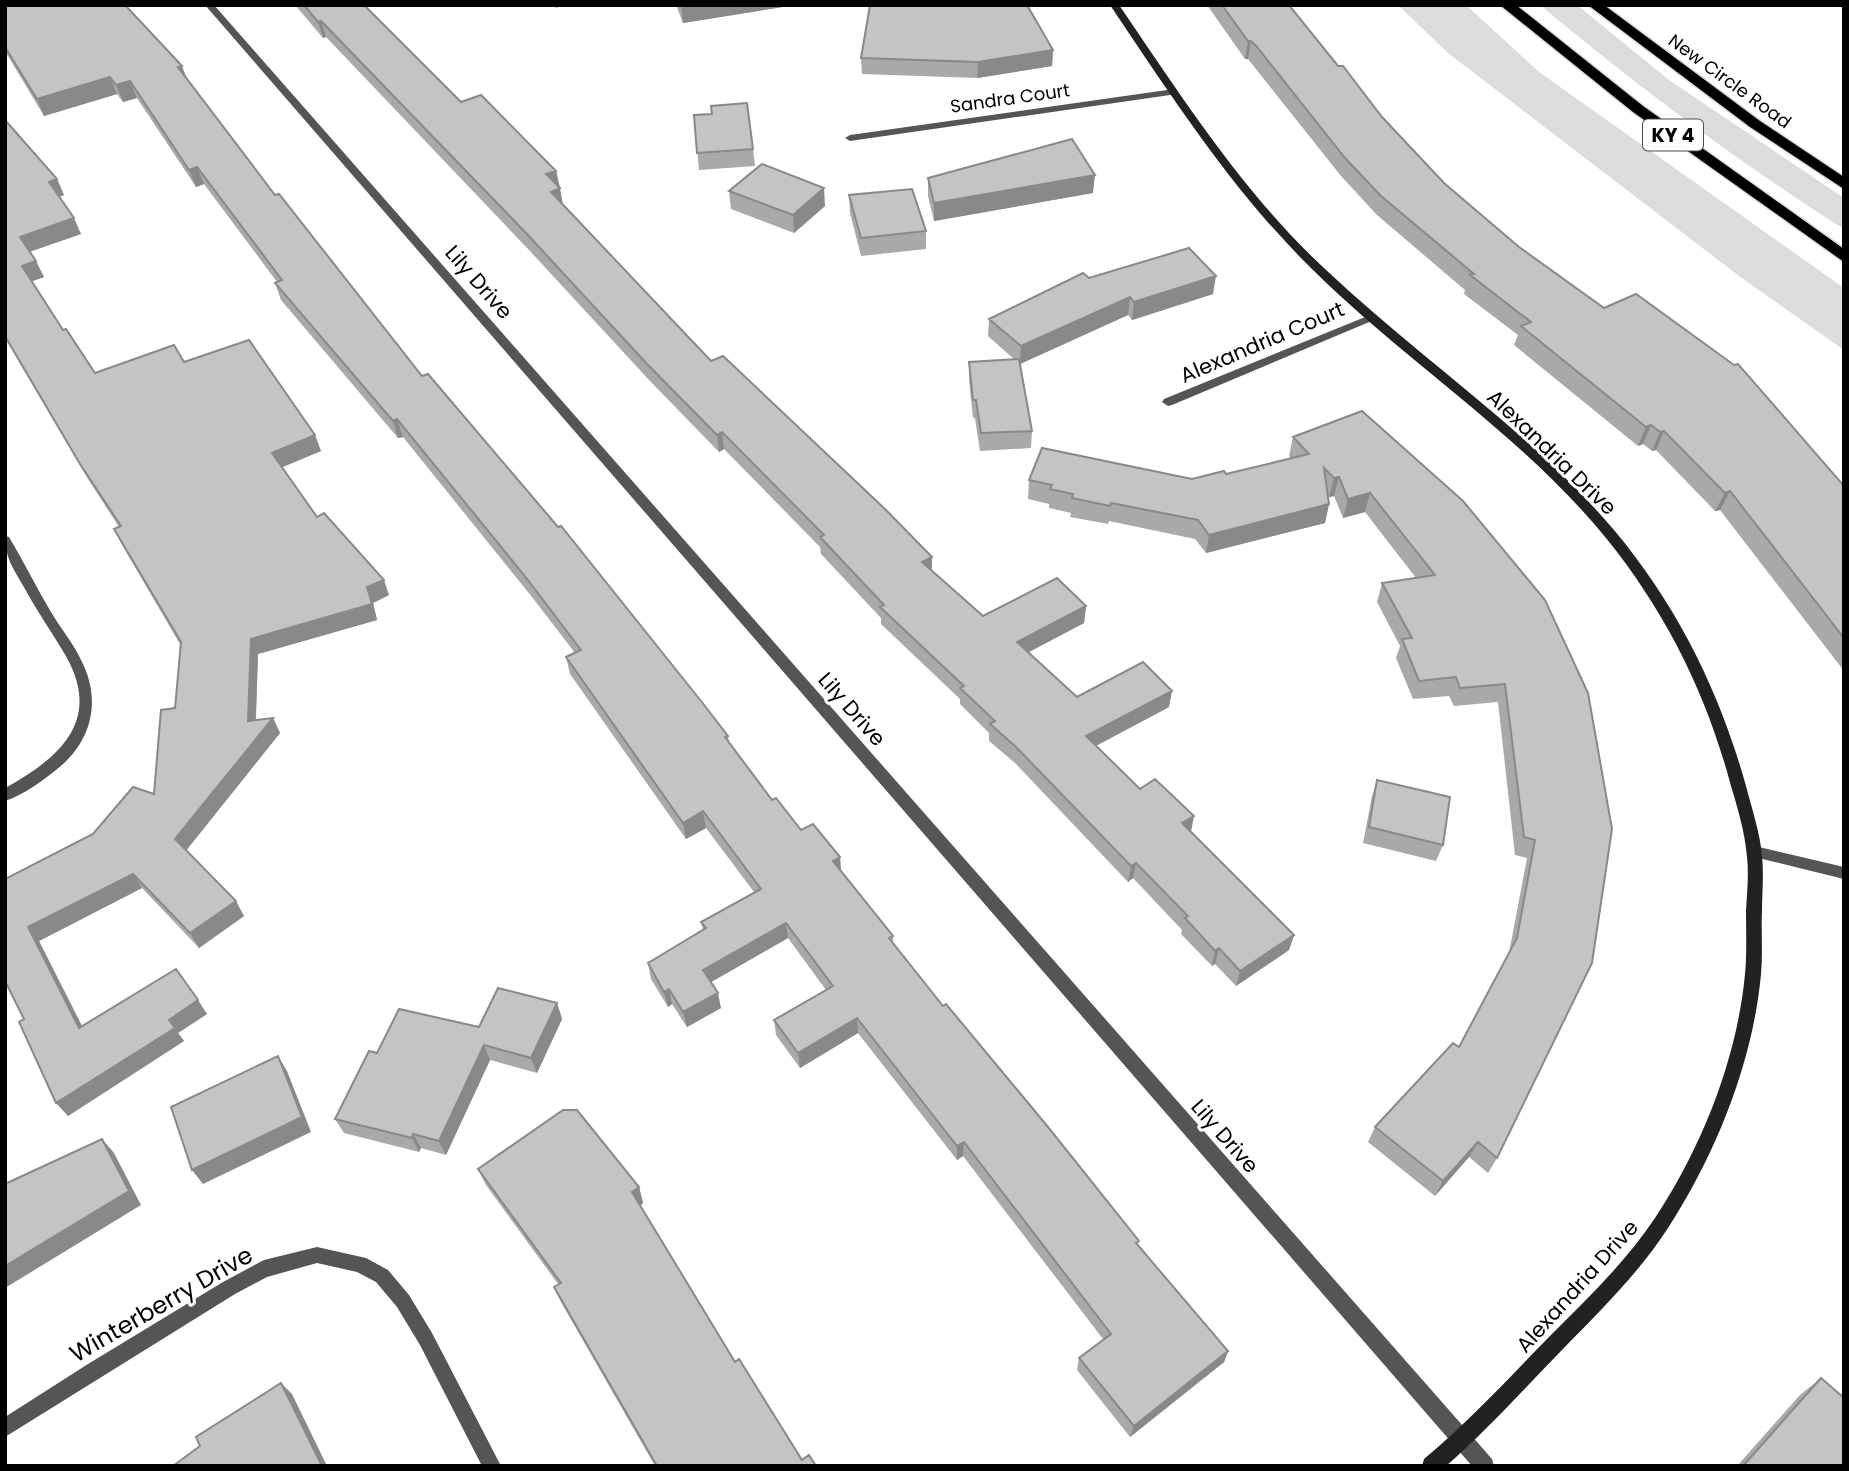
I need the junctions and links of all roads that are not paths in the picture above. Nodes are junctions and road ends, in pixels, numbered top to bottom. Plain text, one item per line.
1 (209, 5) edge
2 (1114, 5) edge
3 (1507, 5) edge
4 (1595, 5) edge
5 (1174, 92) junction
6 (850, 138) dead end
7 (1844, 184) edge
8 (1844, 257) edge
9 (1370, 318) junction
10 (1168, 402) dead end
11 (5, 540) edge
12 (5, 795) edge
13 (1755, 852) junction
14 (1844, 873) edge
15 (5, 1429) edge
16 (1462, 1440) junction
17 (492, 1466) edge
18 (1431, 1466) edge
19 (1485, 1466) edge

1 - 16 street, Lily Drive
2 - 5 street, Alexandria Drive
3 - 8 highway, KY 4
4 - 7 highway, New Circle Road / KY 4
5 - 6 street, Sandra Court
5 - 9 street, Alexandria Drive
9 - 10 street, Alexandria Court
9 - 13 street, Alexandria Drive
11 - 12 street
13 - 14 street
13 - 16 street, Alexandria Drive
15 - 17 street, Winterberry Drive
16 - 18 street, Alexandria Drive
16 - 19 street, Lily Drive

